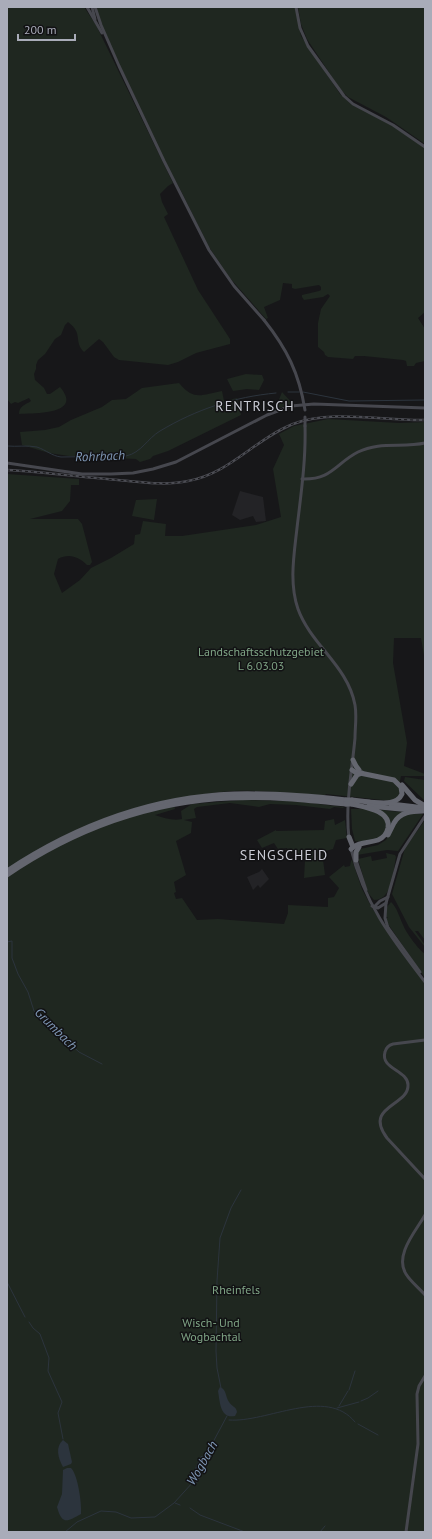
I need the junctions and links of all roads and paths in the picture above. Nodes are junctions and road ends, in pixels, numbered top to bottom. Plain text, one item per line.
1 (87, 7) edge
2 (93, 7) edge
3 (296, 7) edge
4 (97, 24) junction
5 (118, 66) junction
6 (425, 147) edge
7 (425, 407) edge
8 (425, 443) edge
9 (7, 463) edge
10 (302, 479) junction
11 (311, 479) junction
12 (301, 488) junction
13 (353, 760) junction
14 (352, 770) junction
15 (361, 771) junction
16 (351, 784) junction
17 (346, 802) junction
18 (352, 802) junction
19 (366, 802) junction
20 (425, 810) edge
21 (350, 838) junction
22 (359, 846) junction
23 (352, 848) junction
24 (356, 860) junction
25 (7, 871) edge
26 (7, 875) edge
27 (388, 896) junction
28 (371, 901) junction
29 (380, 901) junction
30 (386, 903) junction
31 (373, 908) junction
32 (389, 929) junction
33 (425, 981) edge
34 (425, 1040) edge
35 (425, 1179) edge
36 (425, 1215) edge
37 (425, 1295) edge
38 (425, 1376) edge
39 (406, 1532) edge

1 - 4 main road
2 - 4 main road
2 - 5 main road
3 - 6 main road
4 - 5 main road
5 - 10 main road, bridge
7 - 9 main road
8 - 11 main road
10 - 11 main road
10 - 12 main road
11 - 12 main road
12 - 13 main road
13 - 14 main road
13 - 15 highway
14 - 15 highway
14 - 16 main road
15 - 16 highway
15 - 19 highway
15 - 20 highway
16 - 21 main road
17 - 18 highway, bridge
17 - 25 highway
17 - 26 highway
18 - 19 highway
18 - 20 highway
18 - 22 highway
19 - 20 highway
20 - 22 highway
20 - 27 main road
21 - 22 highway
21 - 23 highway
22 - 23 highway
22 - 24 highway
23 - 24 main road
23 - 31 main road
24 - 28 main road
27 - 29 main road
27 - 30 main road
28 - 29 main road
28 - 31 main road
29 - 31 main road
30 - 31 main road
30 - 32 main road
31 - 32 main road
31 - 33 main road
32 - 33 main road
34 - 35 main road
36 - 37 main road
38 - 39 main road

